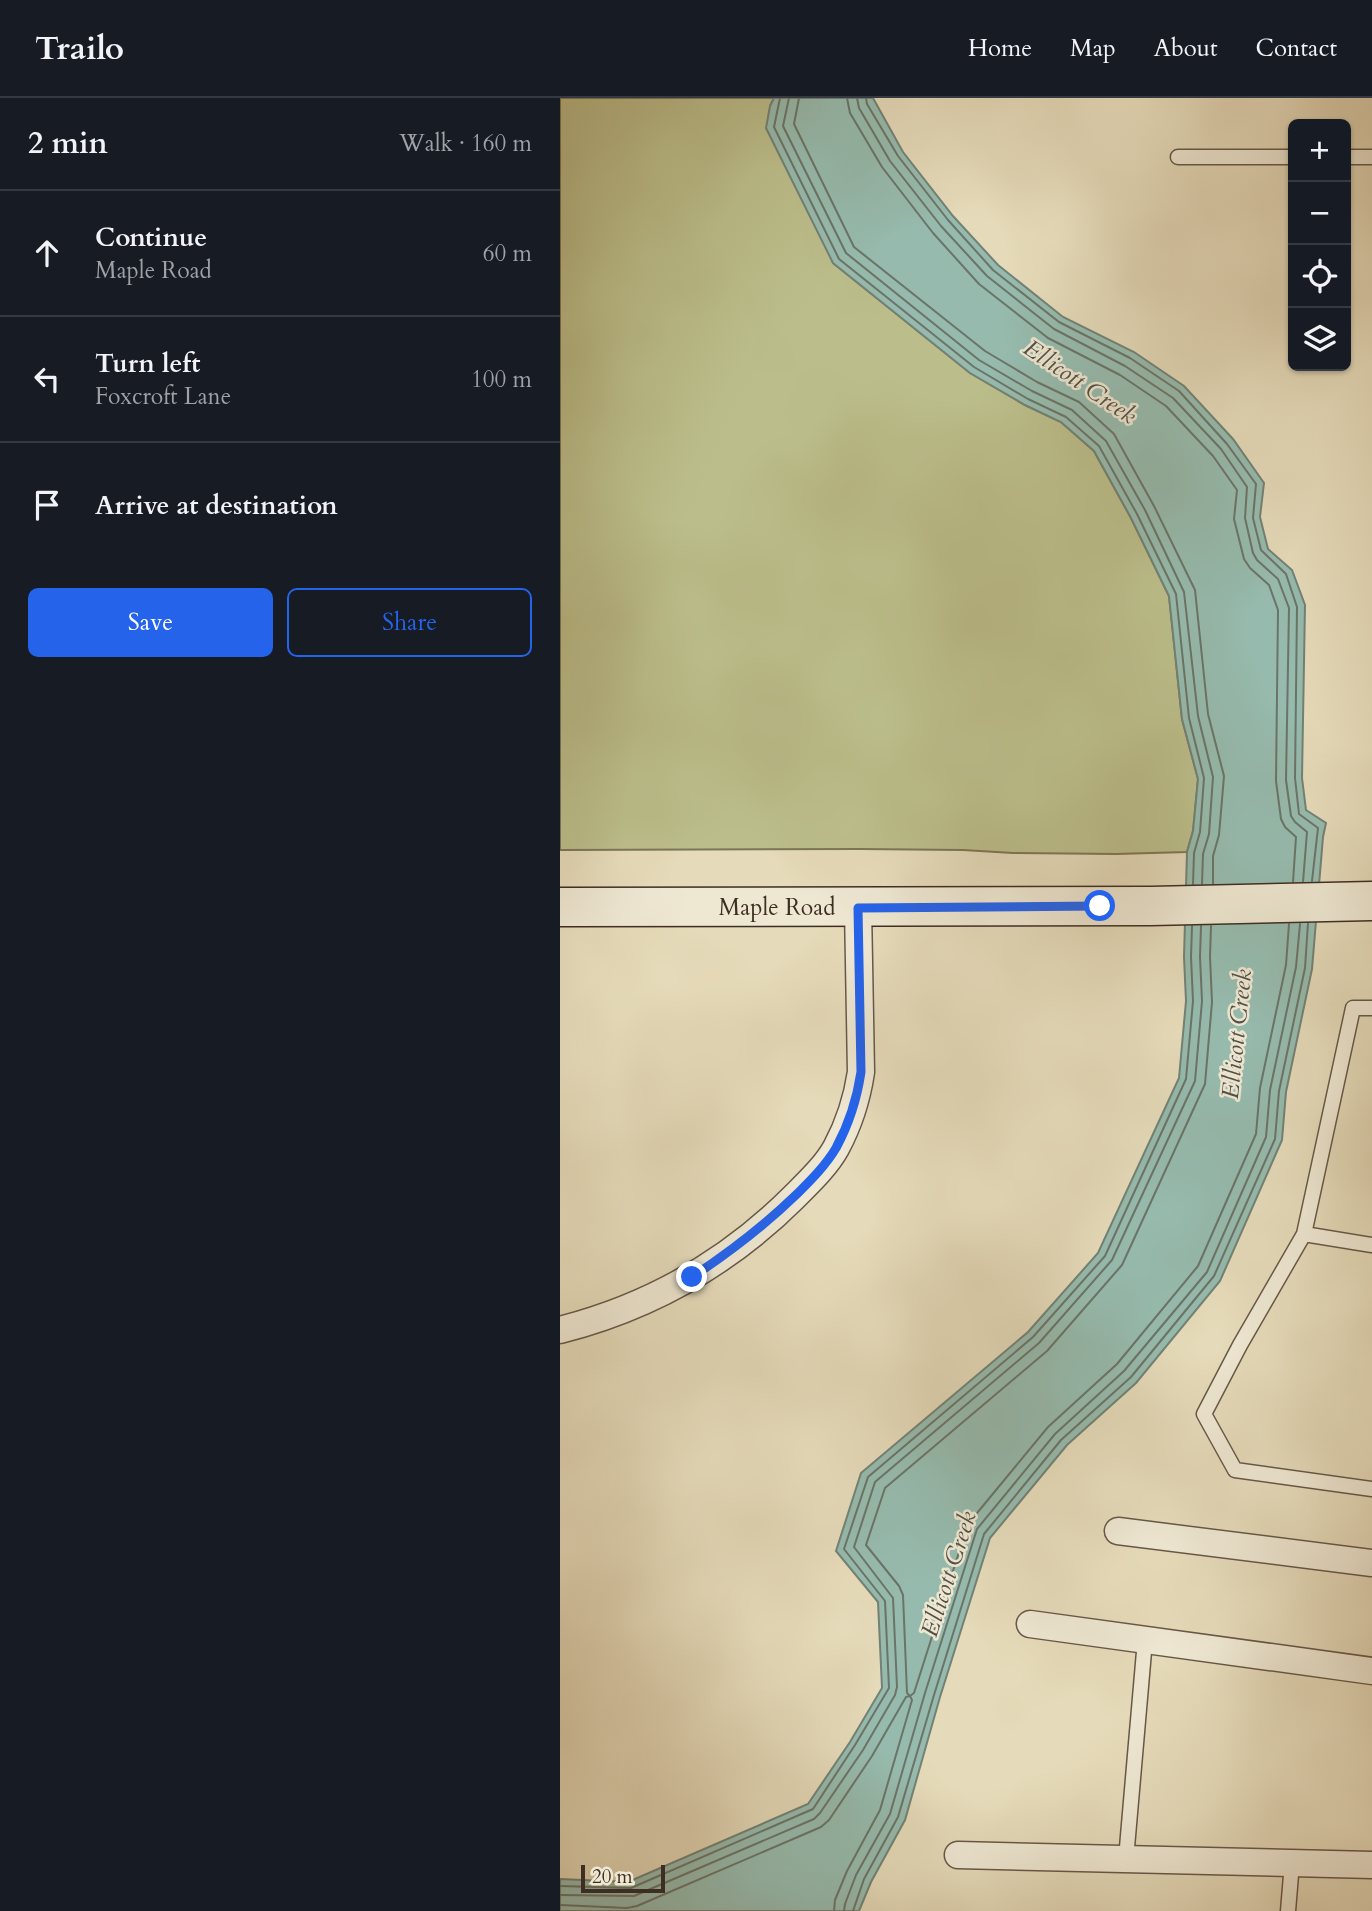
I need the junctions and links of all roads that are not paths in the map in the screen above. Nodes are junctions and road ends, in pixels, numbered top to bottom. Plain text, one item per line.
1 (1178, 157) dead end
2 (1288, 157) edge
3 (1351, 157) edge
4 (1372, 157) edge
5 (1361, 901) edge
6 (560, 907) edge
7 (858, 908) junction
8 (1372, 1008) edge
9 (1304, 1234) junction
10 (1372, 1245) edge
11 (560, 1330) edge
12 (1372, 1489) edge
13 (1118, 1531) dead end
14 (1372, 1563) edge
15 (1030, 1624) dead end
16 (1145, 1640) junction
17 (1372, 1671) edge
18 (958, 1855) dead end
19 (1126, 1859) junction
20 (1292, 1863) junction
21 (1372, 1865) edge
22 (1288, 1911) edge

1 - 2 lane
3 - 4 lane
5 - 7 main road, Maple Road
6 - 7 main road, Maple Road
7 - 11 street
8 - 9 lane
9 - 10 lane
9 - 12 lane
13 - 14 street
15 - 16 street
16 - 17 street
16 - 19 lane
18 - 19 street
19 - 20 street
20 - 21 street
20 - 22 lane

